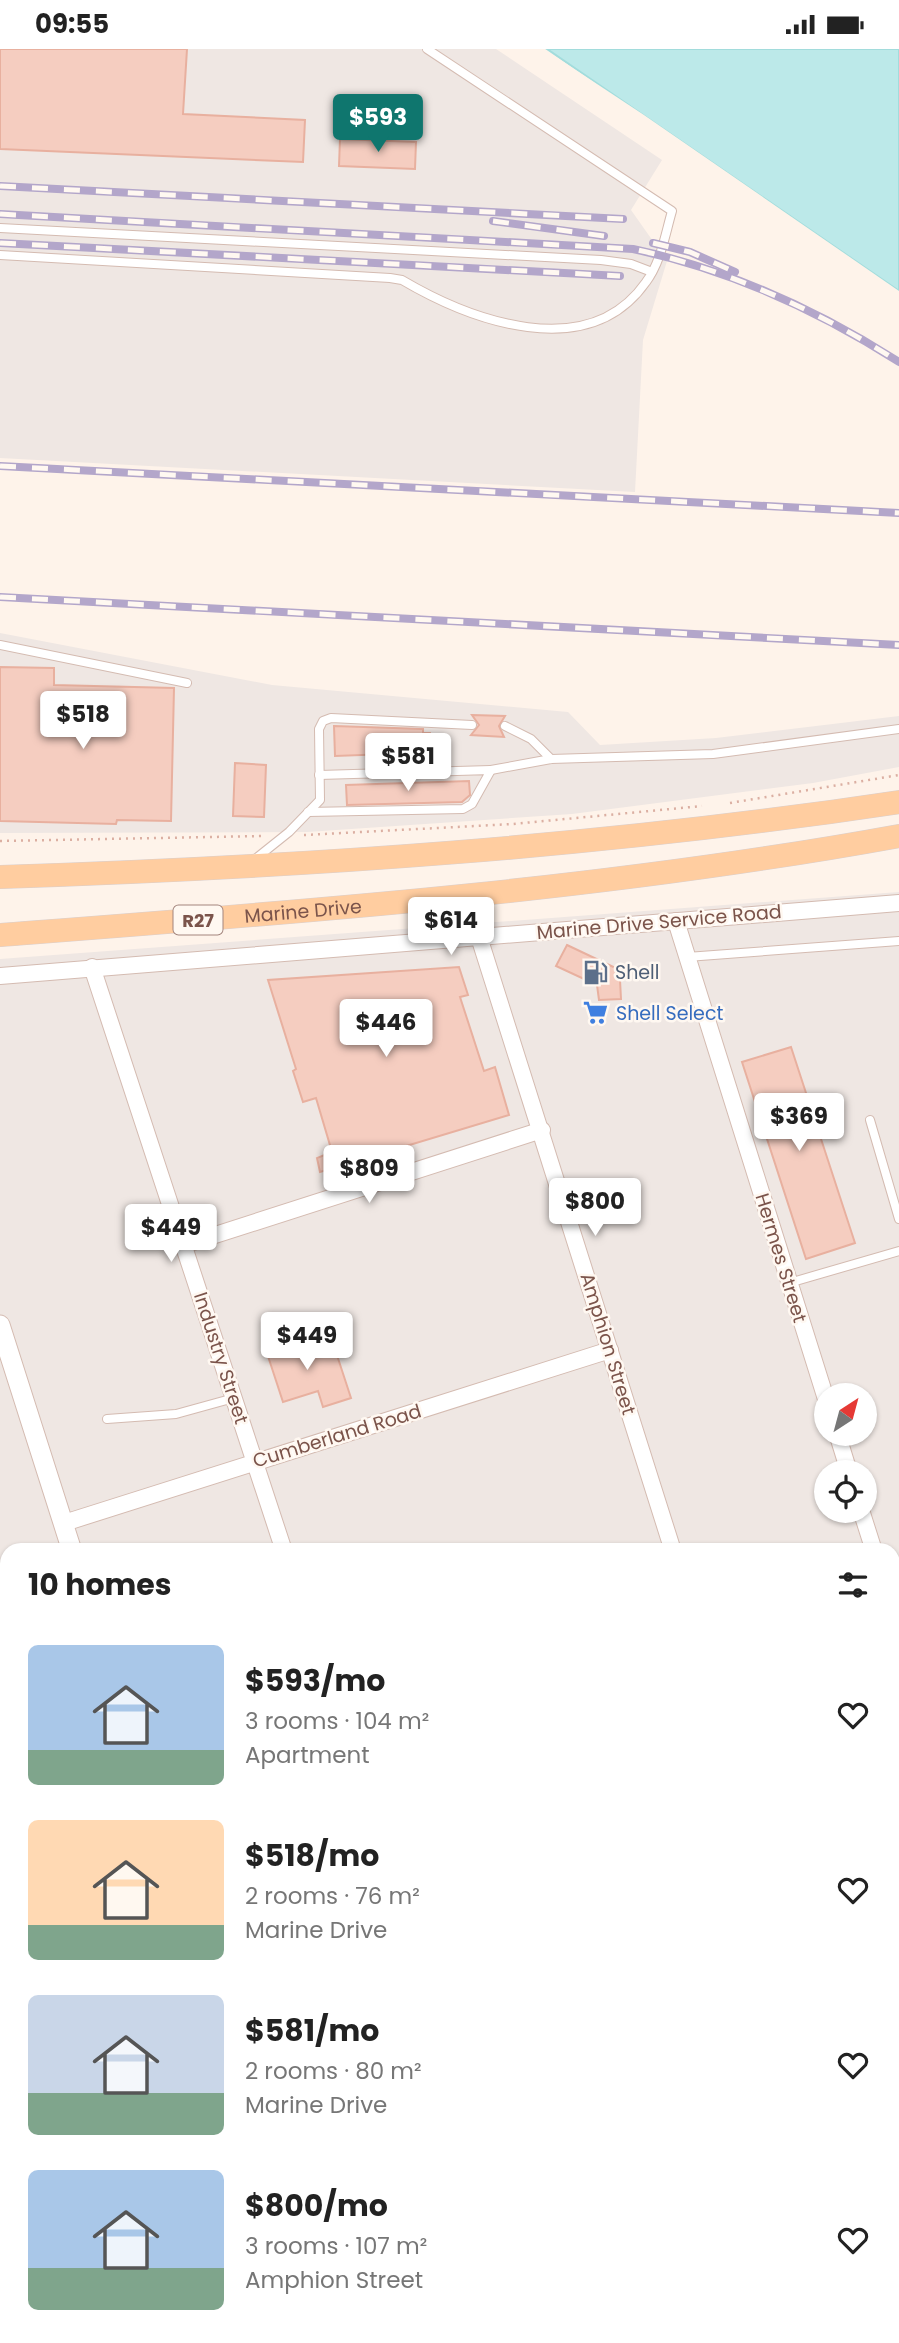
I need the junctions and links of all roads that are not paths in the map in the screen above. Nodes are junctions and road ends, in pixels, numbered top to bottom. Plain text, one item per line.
1 (427, 49) edge
2 (0, 228) edge
3 (0, 255) edge
4 (652, 272) junction
5 (0, 645) edge
6 (187, 683) dead end
7 (472, 725) dead end
8 (505, 726) dead end
9 (899, 729) edge
10 (551, 759) junction
11 (491, 770) junction
12 (319, 775) junction
13 (899, 802) edge
14 (308, 812) junction
15 (899, 837) edge
16 (244, 869) junction
17 (0, 877) edge
18 (899, 903) edge
19 (676, 921) junction
20 (0, 935) edge
21 (479, 937) junction
22 (899, 941) edge
23 (687, 957) junction
24 (92, 967) junction
25 (0, 976) edge
26 (870, 1120) dead end
27 (542, 1129) junction
28 (899, 1219) edge
29 (184, 1245) junction
30 (899, 1251) edge
31 (789, 1283) junction
32 (0, 1325) edge
33 (610, 1350) junction
34 (821, 1383) edge
35 (234, 1398) junction
36 (107, 1419) dead end
37 (256, 1462) junction
38 (64, 1523) junction
39 (865, 1523) edge
40 (70, 1543) edge
41 (281, 1543) edge
42 (670, 1543) edge
43 (871, 1543) edge

1 - 4 lane
2 - 4 lane
3 - 4 lane
5 - 6 lane
7 - 12 lane
8 - 10 lane
9 - 10 lane
10 - 11 lane
11 - 12 lane
11 - 14 lane
12 - 14 lane
13 - 16 main road
14 - 16 lane
15 - 20 main road, Marine Drive / R27
16 - 17 main road
18 - 19 street, Marine Drive Service Road
19 - 21 street, Marine Drive Service Road
19 - 23 street, Hermes Street
21 - 24 street, Marine Drive Service Road
21 - 27 street, Amphion Street
22 - 23 lane
23 - 31 street, Hermes Street
24 - 25 street, Marine Drive Service Road
24 - 29 street, Industry Street
26 - 28 lane
27 - 29 street
27 - 33 street, Amphion Street
29 - 35 street, Industry Street
30 - 31 lane
31 - 34 street, Hermes Street
32 - 38 street
33 - 37 street, Cumberland Road
33 - 42 street, Amphion Street
35 - 36 lane
35 - 37 street, Industry Street
37 - 38 street, Cumberland Road
37 - 41 street, Industry Street
38 - 40 street
39 - 43 street

